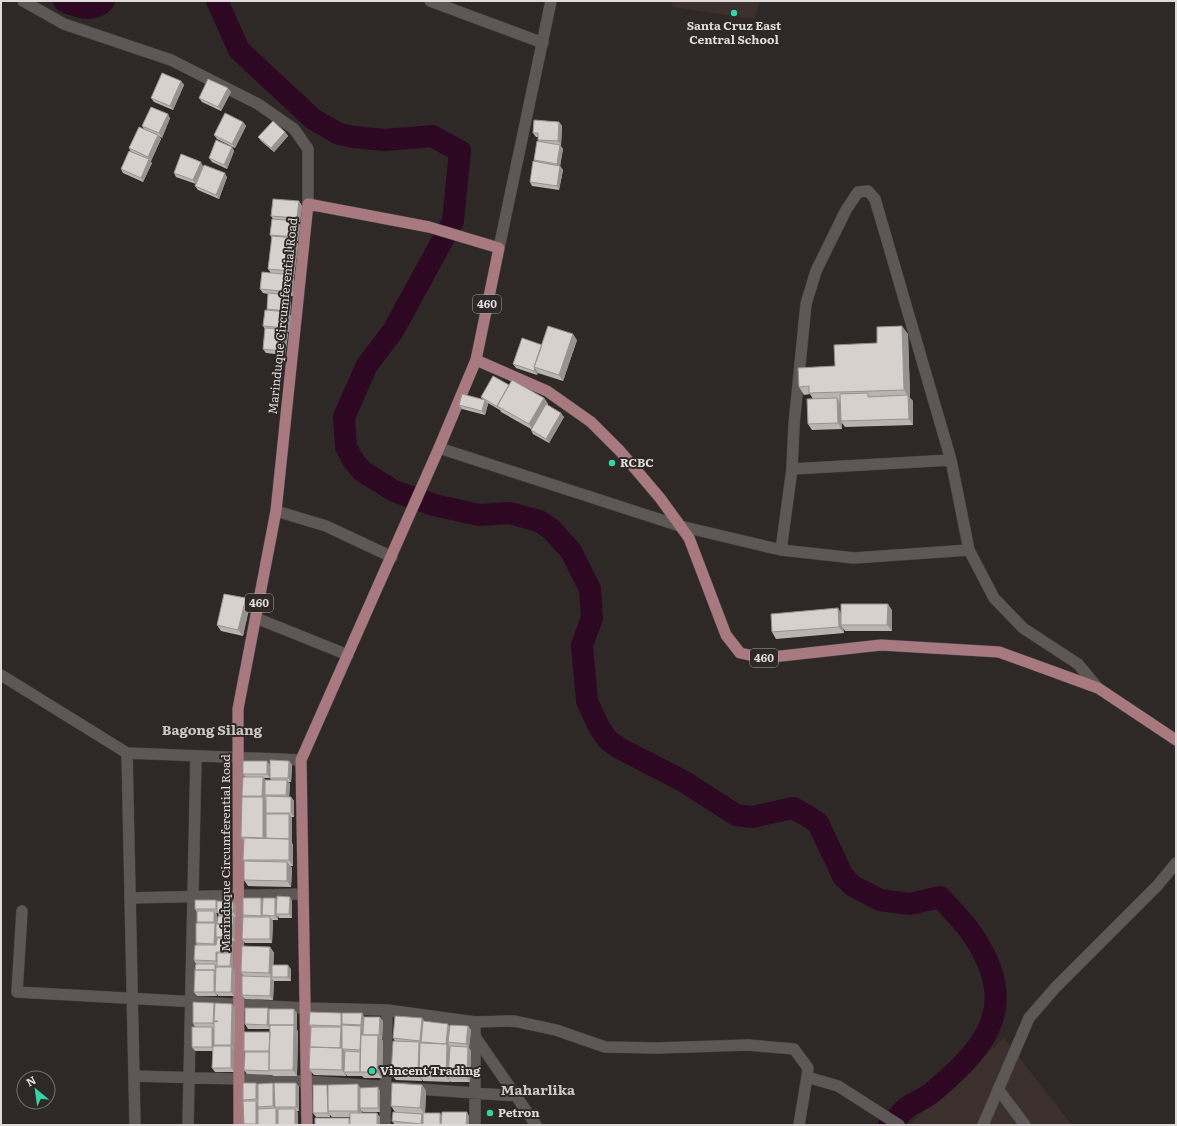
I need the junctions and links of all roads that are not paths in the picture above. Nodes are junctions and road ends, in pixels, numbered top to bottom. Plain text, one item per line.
1 (23, 1) edge
2 (430, 1) edge
3 (551, 1) edge
4 (543, 43) junction
5 (308, 204) junction
6 (499, 248) junction
7 (476, 360) junction
8 (439, 448) junction
9 (951, 460) junction
10 (792, 469) junction
11 (276, 511) junction
12 (680, 526) junction
13 (781, 550) junction
14 (969, 550) junction
15 (392, 557) junction
16 (256, 618) junction
17 (348, 655) junction
18 (1, 675) edge
19 (1098, 688) junction
20 (1176, 740) edge
21 (127, 753) junction
22 (196, 756) junction
23 (239, 758) junction
24 (301, 760) junction
25 (1176, 863) edge
26 (303, 894) junction
27 (239, 896) junction
28 (193, 897) junction
29 (130, 898) junction
30 (22, 911) dead end
31 (133, 999) junction
32 (190, 1002) junction
33 (239, 1004) junction
34 (305, 1008) junction
35 (387, 1010) junction
36 (475, 1022) junction
37 (476, 1038) junction
38 (134, 1076) junction
39 (189, 1077) junction
40 (807, 1077) junction
41 (239, 1079) junction
42 (306, 1081) junction
43 (386, 1086) junction
44 (998, 1089) junction
45 (475, 1092) junction
46 (518, 1096) junction
47 (135, 1125) edge
48 (188, 1125) edge
49 (239, 1125) edge
50 (307, 1125) edge
51 (385, 1125) edge
52 (476, 1125) edge
53 (536, 1125) edge
54 (799, 1125) edge
55 (899, 1125) edge
56 (983, 1125) edge
57 (1025, 1125) edge

1 - 5 street
2 - 4 street
3 - 4 street
4 - 6 street
5 - 6 main road, Marinduque Circumferential Road
5 - 11 main road, Marinduque Circumferential Road / 460
6 - 7 main road, 460
7 - 8 main road
7 - 12 main road, 460
8 - 12 street
8 - 15 main road
9 - 10 street
9 - 10 street
9 - 14 street
10 - 13 street
11 - 15 street
11 - 16 main road, Marinduque Circumferential Road / 460
12 - 13 street
12 - 19 main road, 460
13 - 14 street
14 - 19 street
15 - 17 main road
16 - 17 street
16 - 23 main road, Marinduque Circumferential Road / 460
17 - 24 main road
18 - 21 street
19 - 20 main road, 460
21 - 22 street
21 - 29 street
22 - 23 street
22 - 28 street
23 - 24 street
23 - 27 main road, Marinduque Circumferential Road / 460
24 - 26 main road
25 - 44 street
26 - 27 street
26 - 34 main road
27 - 28 street
27 - 33 main road, Marinduque Circumferential Road / 460
28 - 29 street
28 - 32 street
29 - 31 street
30 - 31 street
31 - 32 street
31 - 38 street
32 - 33 street
32 - 39 street
33 - 34 street
33 - 41 main road, Marinduque Circumferential Road / 460
34 - 35 street
34 - 42 main road
35 - 36 street
35 - 43 street
36 - 37 street
36 - 40 street
37 - 45 street
37 - 46 street
38 - 39 street
38 - 47 street
39 - 41 street
39 - 48 street
40 - 54 street
40 - 55 street
41 - 42 street
41 - 49 main road, Marinduque Circumferential Road / 460
42 - 43 street
42 - 50 main road
43 - 45 street
43 - 51 street
44 - 56 street
44 - 57 street
45 - 46 street
45 - 52 street
46 - 53 street

